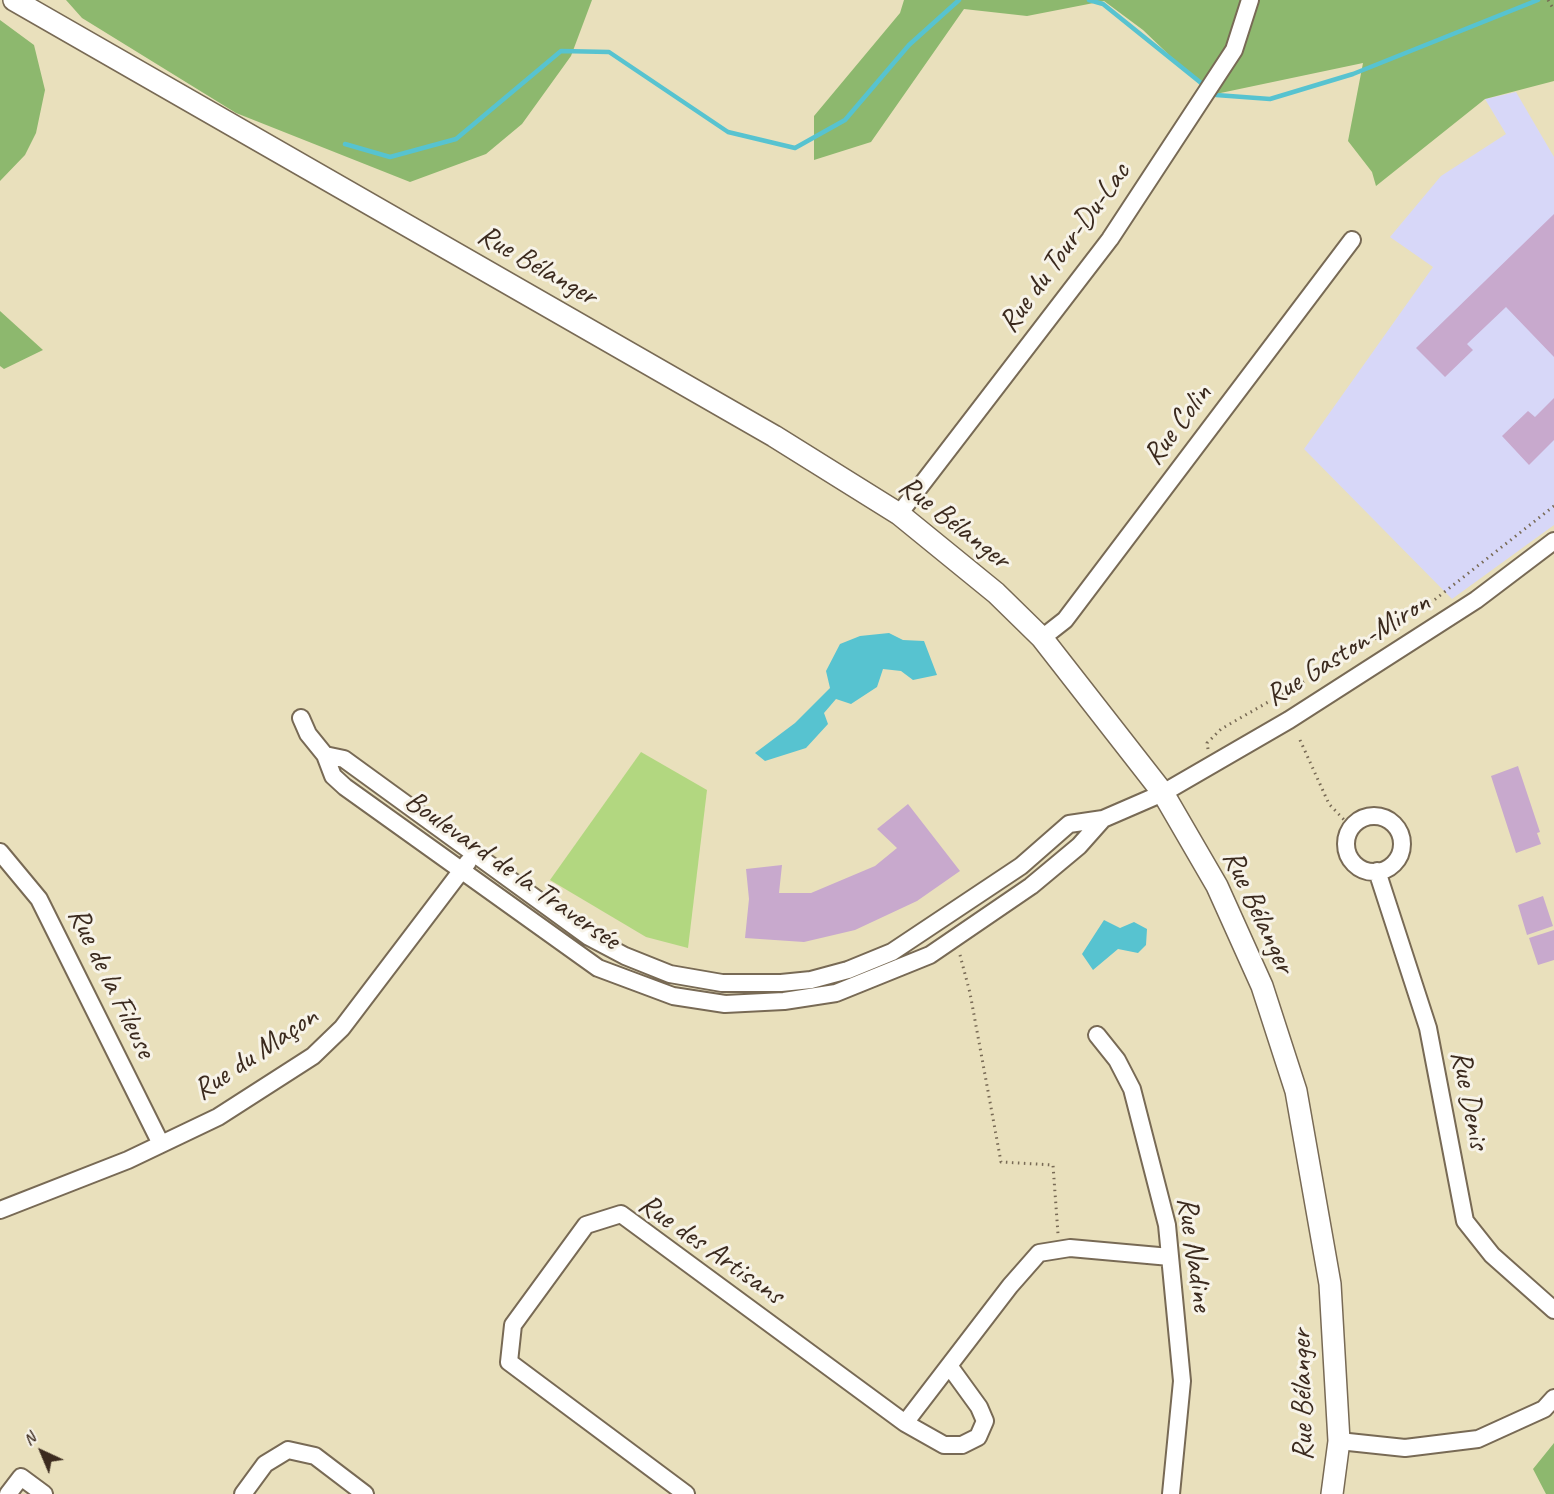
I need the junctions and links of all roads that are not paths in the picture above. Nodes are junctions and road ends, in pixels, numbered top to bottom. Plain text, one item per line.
1 (14, 0) edge
2 (1250, 0) edge
3 (1352, 240) dead end
4 (899, 514) junction
5 (1554, 541) edge
6 (1042, 638) junction
7 (301, 718) dead end
8 (326, 755) junction
9 (1163, 793) junction
10 (1103, 819) junction
11 (0, 852) edge
12 (474, 854) junction
13 (461, 870) junction
14 (1377, 871) junction
15 (1097, 1035) dead end
16 (161, 1144) junction
17 (0, 1210) edge
18 (1170, 1257) junction
19 (1554, 1310) edge
20 (950, 1367) junction
21 (1554, 1398) edge
22 (905, 1423) junction
23 (1339, 1441) junction
24 (8, 1494) edge
25 (44, 1494) edge
26 (243, 1494) edge
27 (365, 1494) edge
28 (686, 1494) edge
29 (1171, 1494) edge
30 (1332, 1494) edge

1 - 4 street, Rue Bélanger
2 - 4 street, Rue du Tour-Du-Lac
3 - 6 street, Rue Colin
4 - 6 street, Rue Bélanger
5 - 9 street, Rue Gaston-Miron
6 - 9 street, Rue Bélanger
7 - 8 street, Boulevard de la Traversée
8 - 12 street, Boulevard de la Traversée
8 - 13 street, Boulevard de la Traversée
9 - 10 street, Boulevard de la Traversée
9 - 23 street, Rue Bélanger
10 - 12 street, Boulevard de la Traversée
10 - 13 street, Boulevard de la Traversée
11 - 16 street, Rue de la Fileuse
12 - 13 street, Rue du Maçon
13 - 16 street, Rue du Maçon
14 - 14 street
14 - 19 street, Rue Denis
15 - 18 street, Rue Nadine
16 - 17 street, Rue du Maçon
18 - 20 street
18 - 29 street, Rue Nadine
20 - 22 street
20 - 22 street, Rue des Artisans
21 - 23 street
22 - 28 street, Rue des Artisans
23 - 30 street, Rue Bélanger
24 - 25 street
26 - 27 street

